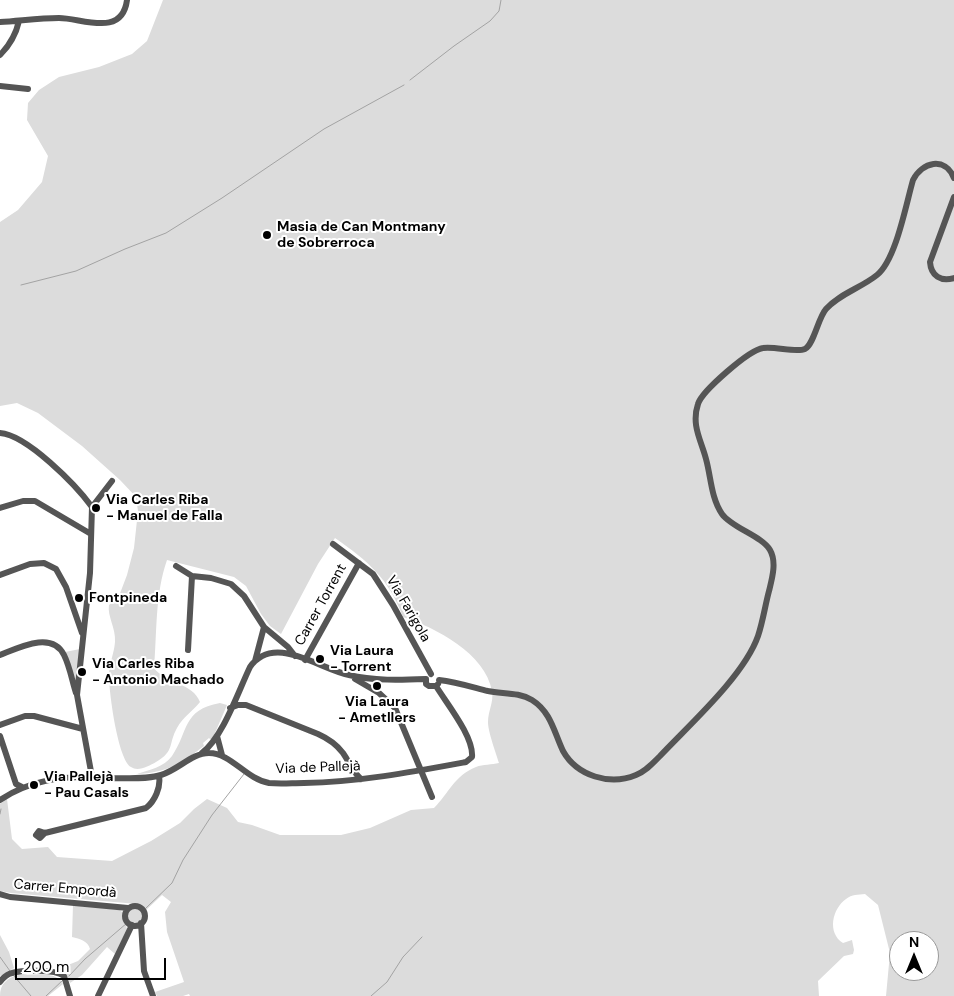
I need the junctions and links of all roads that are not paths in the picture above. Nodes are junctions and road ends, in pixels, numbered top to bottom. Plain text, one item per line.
1 (127, 0) edge
2 (18, 21) junction
3 (0, 22) edge
4 (0, 54) edge
5 (0, 86) edge
6 (28, 89) dead end
7 (954, 178) edge
8 (954, 197) edge
9 (954, 278) edge
10 (0, 433) edge
11 (112, 482) dead end
12 (92, 507) junction
13 (0, 508) edge
14 (91, 534) junction
15 (333, 544) dead end
16 (359, 563) junction
17 (176, 566) dead end
18 (0, 575) edge
19 (192, 576) junction
20 (264, 627) junction
21 (83, 635) junction
22 (188, 650) dead end
23 (0, 655) edge
24 (295, 656) junction
25 (305, 660) junction
26 (255, 661) junction
27 (431, 674) junction
28 (347, 675) junction
29 (426, 680) junction
30 (438, 683) junction
31 (238, 692) junction
32 (77, 695) junction
33 (246, 705) junction
34 (230, 708) junction
35 (0, 725) edge
36 (83, 729) junction
37 (0, 736) edge
38 (217, 736) junction
39 (201, 754) junction
40 (222, 755) junction
41 (352, 771) junction
42 (422, 771) junction
43 (159, 776) junction
44 (92, 777) junction
45 (344, 780) junction
46 (361, 780) junction
47 (22, 787) junction
48 (432, 797) dead end
49 (0, 800) edge
50 (45, 833) dead end
51 (0, 894) edge
52 (128, 908) junction
53 (141, 923) junction
54 (132, 925) junction
55 (0, 982) edge
56 (70, 996) edge
57 (98, 996) edge
58 (153, 996) edge

1 - 2 street
2 - 3 street
2 - 4 street
5 - 6 street
7 - 30 street
8 - 9 street
10 - 12 street
11 - 12 street
12 - 14 street
13 - 14 street
14 - 21 street
15 - 16 street, Via Farigola
16 - 25 street, Carrer Torrent
16 - 27 street, Via Farigola
17 - 19 street
18 - 21 street
19 - 20 street
19 - 22 street
20 - 24 street
20 - 26 street
21 - 32 street
23 - 32 street
24 - 25 street
24 - 26 street
25 - 28 street
26 - 31 street
27 - 29 street
27 - 30 street
28 - 29 street
28 - 42 street
29 - 30 street
30 - 42 street, Via de Pallejà
31 - 33 street
31 - 34 street
32 - 36 street
33 - 34 street
33 - 41 street
34 - 38 street
35 - 36 street
36 - 44 street
37 - 47 street
38 - 39 street
38 - 40 street
39 - 40 street
39 - 43 street
40 - 45 street, Via de Pallejà
41 - 45 street
41 - 46 street
42 - 46 street, Via de Pallejà
42 - 48 street
43 - 44 street
43 - 50 street
44 - 47 street
45 - 46 street, Via de Pallejà
47 - 49 street
51 - 52 street, Carrer Empordà
52 - 53 street
52 - 54 street
53 - 54 street
53 - 58 street
54 - 57 street
55 - 56 street

